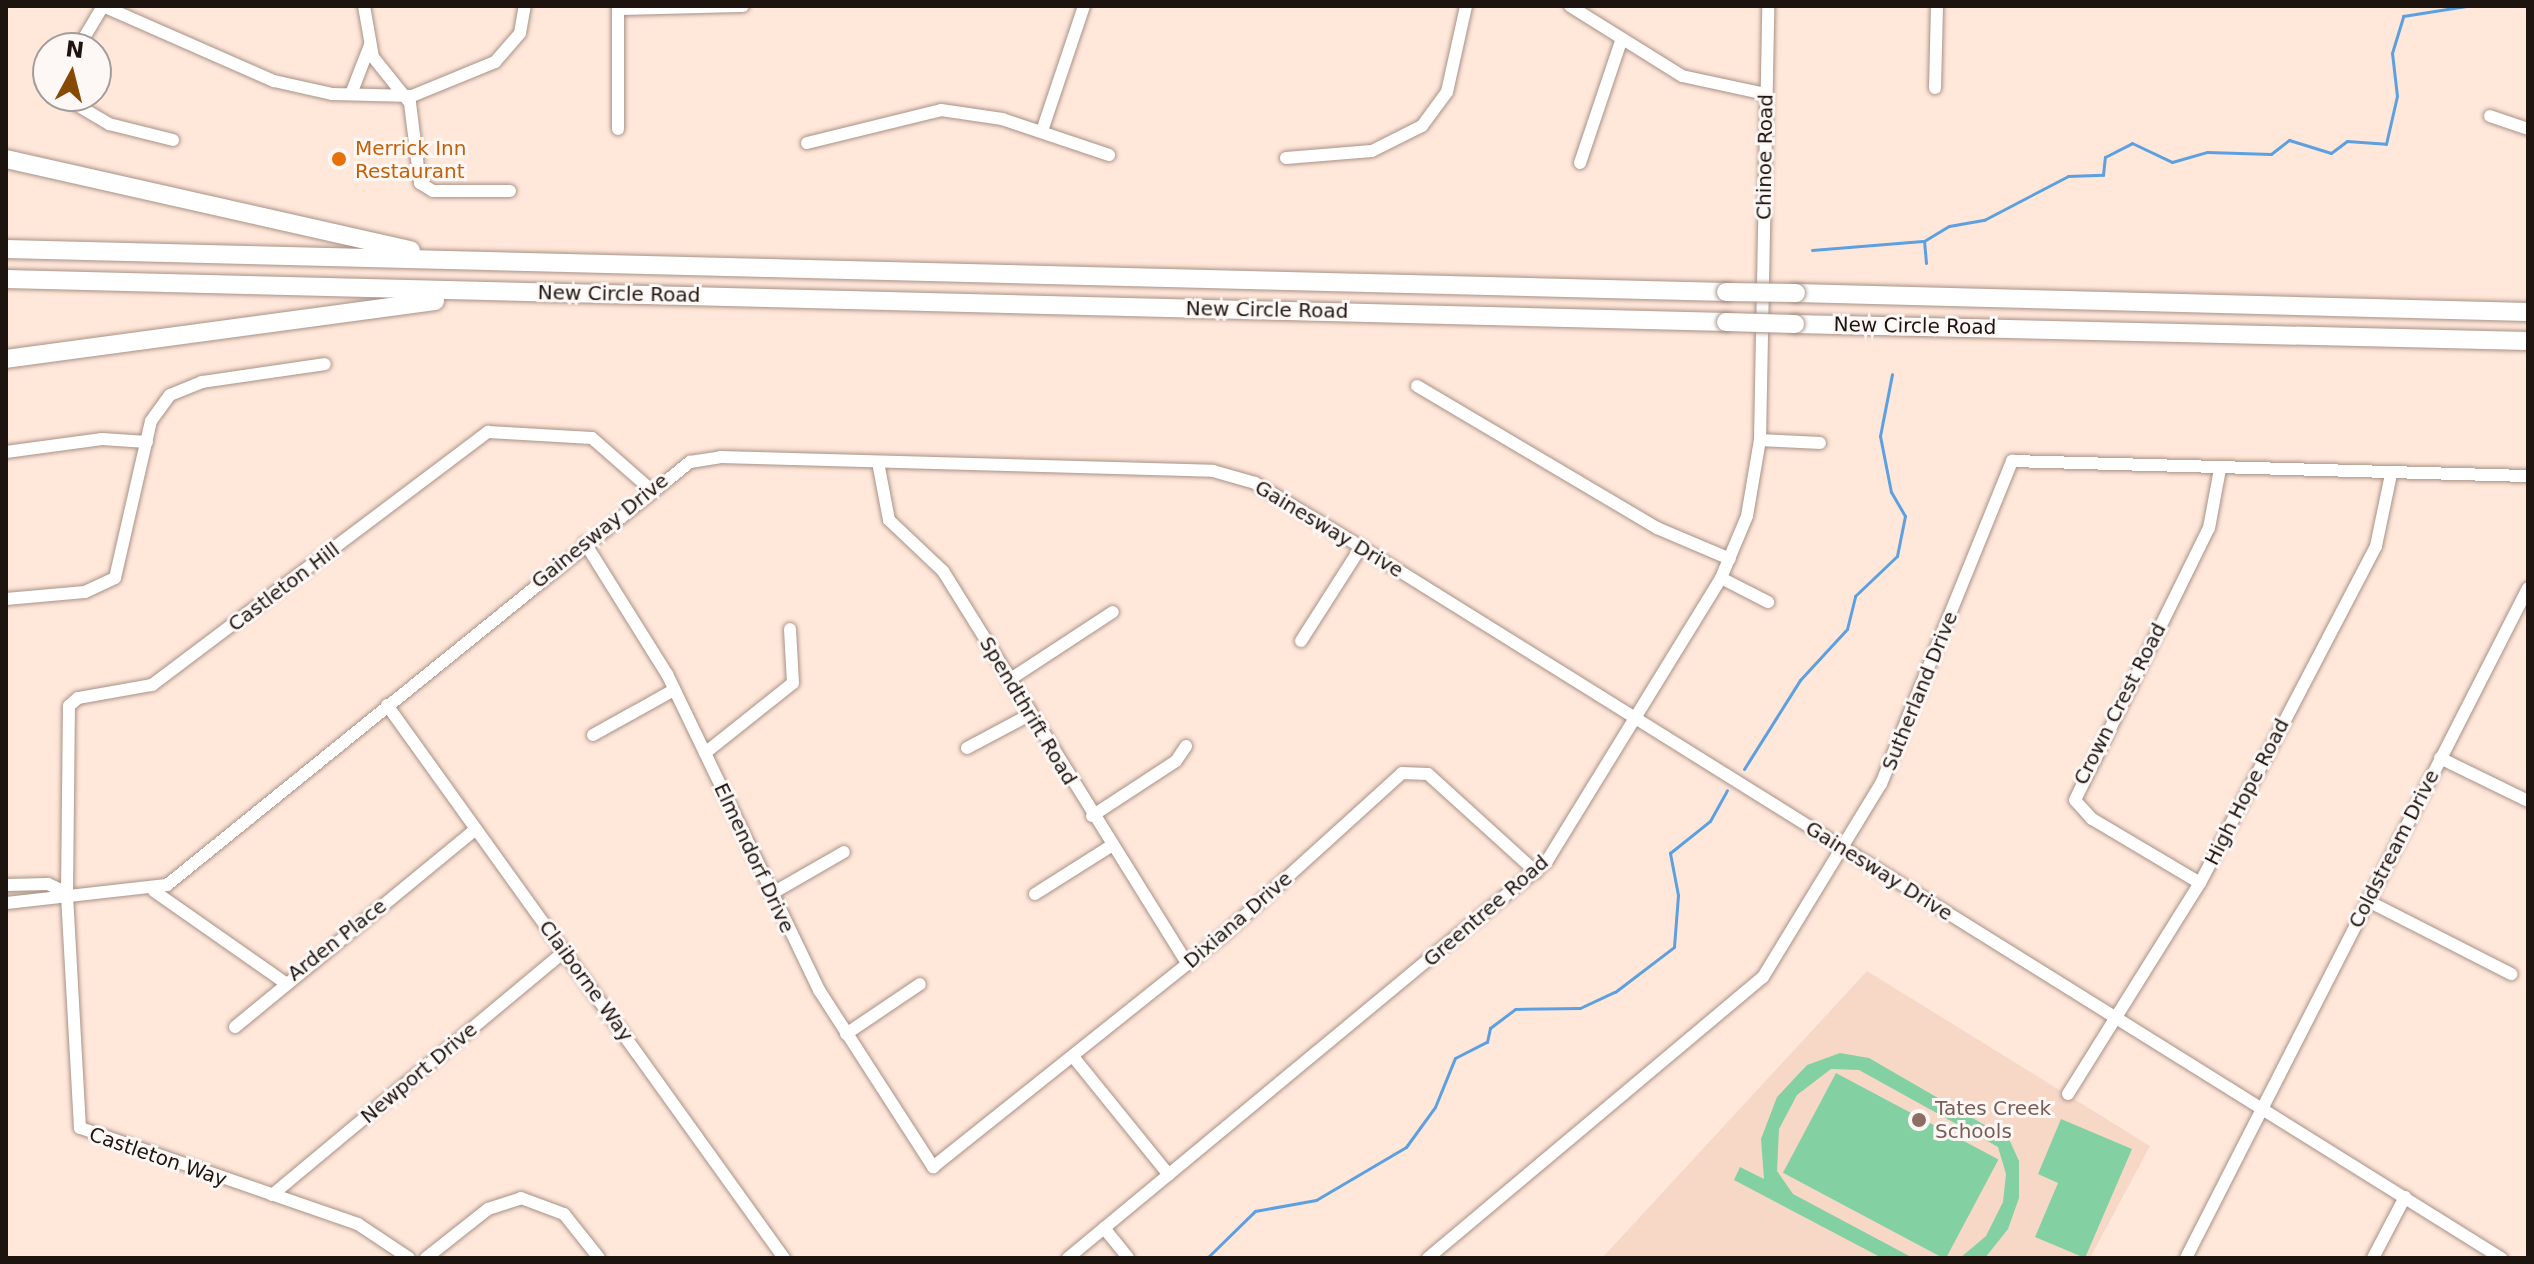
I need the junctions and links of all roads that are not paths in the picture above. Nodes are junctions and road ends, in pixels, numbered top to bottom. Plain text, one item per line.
1 (103, 6) edge
2 (364, 6) edge
3 (525, 6) edge
4 (743, 6) edge
5 (1084, 6) edge
6 (1466, 6) edge
7 (1570, 6) edge
8 (1768, 6) edge
9 (1937, 6) edge
10 (618, 8) edge
11 (88, 32) edge
12 (1621, 41) junction
13 (370, 45) junction
14 (1935, 88) dead end
15 (401, 91) junction
16 (351, 94) junction
17 (1766, 94) junction
18 (89, 112) edge
19 (2490, 116) dead end
20 (618, 129) dead end
21 (2528, 129) edge
22 (1042, 131) junction
23 (173, 140) dead end
24 (807, 143) dead end
25 (1109, 155) dead end
26 (1286, 158) dead end
27 (6, 159) edge
28 (1580, 163) dead end
29 (510, 191) dead end
30 (6, 249) edge
31 (546, 262) junction
32 (6, 279) edge
33 (706, 296) junction
34 (1763, 309) joint
35 (2528, 312) edge
36 (2528, 341) edge
37 (6, 359) edge
38 (325, 364) dead end
39 (1417, 386) dead end
40 (1760, 440) junction
41 (147, 442) junction
42 (1820, 443) dead end
43 (6, 452) edge
44 (878, 462) junction
45 (2220, 469) junction
46 (2391, 474) junction
47 (2528, 476) edge
48 (650, 489) junction
49 (585, 543) junction
50 (1361, 547) junction
51 (1730, 559) junction
52 (1721, 578) junction
53 (2528, 588) edge
54 (6, 599) edge
55 (1768, 602) dead end
56 (1113, 612) dead end
57 (2514, 615) junction
58 (2528, 622) edge
59 (790, 629) dead end
60 (1301, 641) dead end
61 (1009, 680) junction
62 (674, 690) junction
63 (387, 705) junction
64 (1029, 715) junction
65 (1635, 719) junction
66 (593, 735) dead end
67 (1186, 746) dead end
68 (967, 748) dead end
69 (705, 753) junction
70 (2440, 758) junction
71 (2528, 801) edge
72 (1092, 816) junction
73 (476, 829) junction
74 (1111, 846) junction
75 (1844, 849) junction
76 (844, 852) dead end
77 (1536, 872) junction
78 (2200, 883) junction
79 (6, 885) edge
80 (154, 891) junction
81 (67, 893) junction
82 (771, 894) junction
83 (1035, 894) dead end
84 (2368, 901) junction
85 (6, 903) edge
86 (565, 951) junction
87 (1188, 964) junction
88 (2511, 974) dead end
89 (287, 984) junction
90 (920, 984) dead end
91 (2112, 1016) junction
92 (235, 1027) dead end
93 (846, 1034) junction
94 (1075, 1059) junction
95 (2068, 1094) dead end
96 (2262, 1109) junction
97 (933, 1167) joint
98 (1169, 1175) junction
99 (272, 1195) junction
100 (2405, 1197) junction
101 (1104, 1228) junction
102 (409, 1258) edge
103 (426, 1258) edge
104 (599, 1258) edge
105 (784, 1258) edge
106 (1068, 1258) edge
107 (1128, 1258) edge
108 (1428, 1258) edge
109 (2186, 1258) edge
110 (2373, 1258) edge
111 (2501, 1258) edge

1 - 11 street
1 - 16 street
2 - 13 street
3 - 15 street
4 - 10 street
5 - 22 street
6 - 26 street
7 - 12 street
8 - 17 street, Chinoe Road
9 - 14 street
10 - 20 street
12 - 17 street
12 - 28 street
13 - 15 street
13 - 16 street
15 - 16 street
15 - 29 street
17 - 34 street, Chinoe Road
18 - 23 street
19 - 21 street
22 - 24 street
22 - 25 street
27 - 31 highway
30 - 31 highway, New Circle Road
31 - 35 highway, New Circle Road, bridge
32 - 33 highway, New Circle Road
33 - 36 highway, New Circle Road, bridge
33 - 37 highway
34 - 40 street, Greentree Road
38 - 41 street
39 - 51 street
40 - 42 street
40 - 51 street, Greentree Road
41 - 43 street
41 - 54 street
44 - 48 street, Gainesway Drive
44 - 50 street, Gainesway Drive
44 - 61 street, Spendthrift Road
45 - 46 street, Sutherland Drive
45 - 75 street, Sutherland Drive
45 - 78 street, Crown Crest Road
46 - 47 street, Sutherland Drive
46 - 78 street, High Hope Road
48 - 49 street, Gainesway Drive
48 - 81 street, Castleton Hill
49 - 62 street, Elmendorf Drive
49 - 63 street, Gainesway Drive
50 - 60 street
50 - 65 street, Gainesway Drive
51 - 52 street, Greentree Road
52 - 55 street
52 - 65 street, Greentree Road
53 - 57 street, Coldstream Drive
56 - 61 street
57 - 58 street
57 - 70 street, Coldstream Drive
59 - 69 street
61 - 64 street, Spendthrift Road
62 - 66 street
62 - 69 street, Elmendorf Drive
63 - 73 street, Claiborne Way
63 - 80 street, Gainesway Drive
64 - 68 street
64 - 72 street, Spendthrift Road
65 - 75 street, Gainesway Drive
65 - 77 street, Greentree Road
67 - 72 street
69 - 82 street, Elmendorf Drive
70 - 71 street
70 - 84 street, Coldstream Drive
72 - 74 street, Spendthrift Road
73 - 86 street, Claiborne Way
73 - 89 street, Arden Place
74 - 83 street
74 - 87 street, Spendthrift Road
75 - 91 street, Gainesway Drive
75 - 108 street, Sutherland Drive
76 - 82 street
77 - 87 street, Dixiana Drive
77 - 98 street, Greentree Road
78 - 91 street, High Hope Road
79 - 81 street
80 - 81 street
80 - 89 street, Arden Place
81 - 85 street
81 - 99 street, Castleton Way
82 - 93 street, Elmendorf Drive
84 - 88 street
84 - 96 street, Coldstream Drive
86 - 99 street, Newport Drive
86 - 105 street, Claiborne Way
87 - 94 street, Dixiana Drive
89 - 92 street
90 - 93 street
91 - 95 street, High Hope Road
91 - 96 street, Gainesway Drive
93 - 97 street, Elmendorf Drive
94 - 97 street, Dixiana Drive
94 - 98 street
96 - 100 street, Gainesway Drive
96 - 109 street, Coldstream Drive
98 - 101 street, Greentree Road
99 - 102 street, Castleton Way
100 - 110 street
100 - 111 street, Gainesway Drive
101 - 106 street, Greentree Road
101 - 107 street
103 - 104 street

